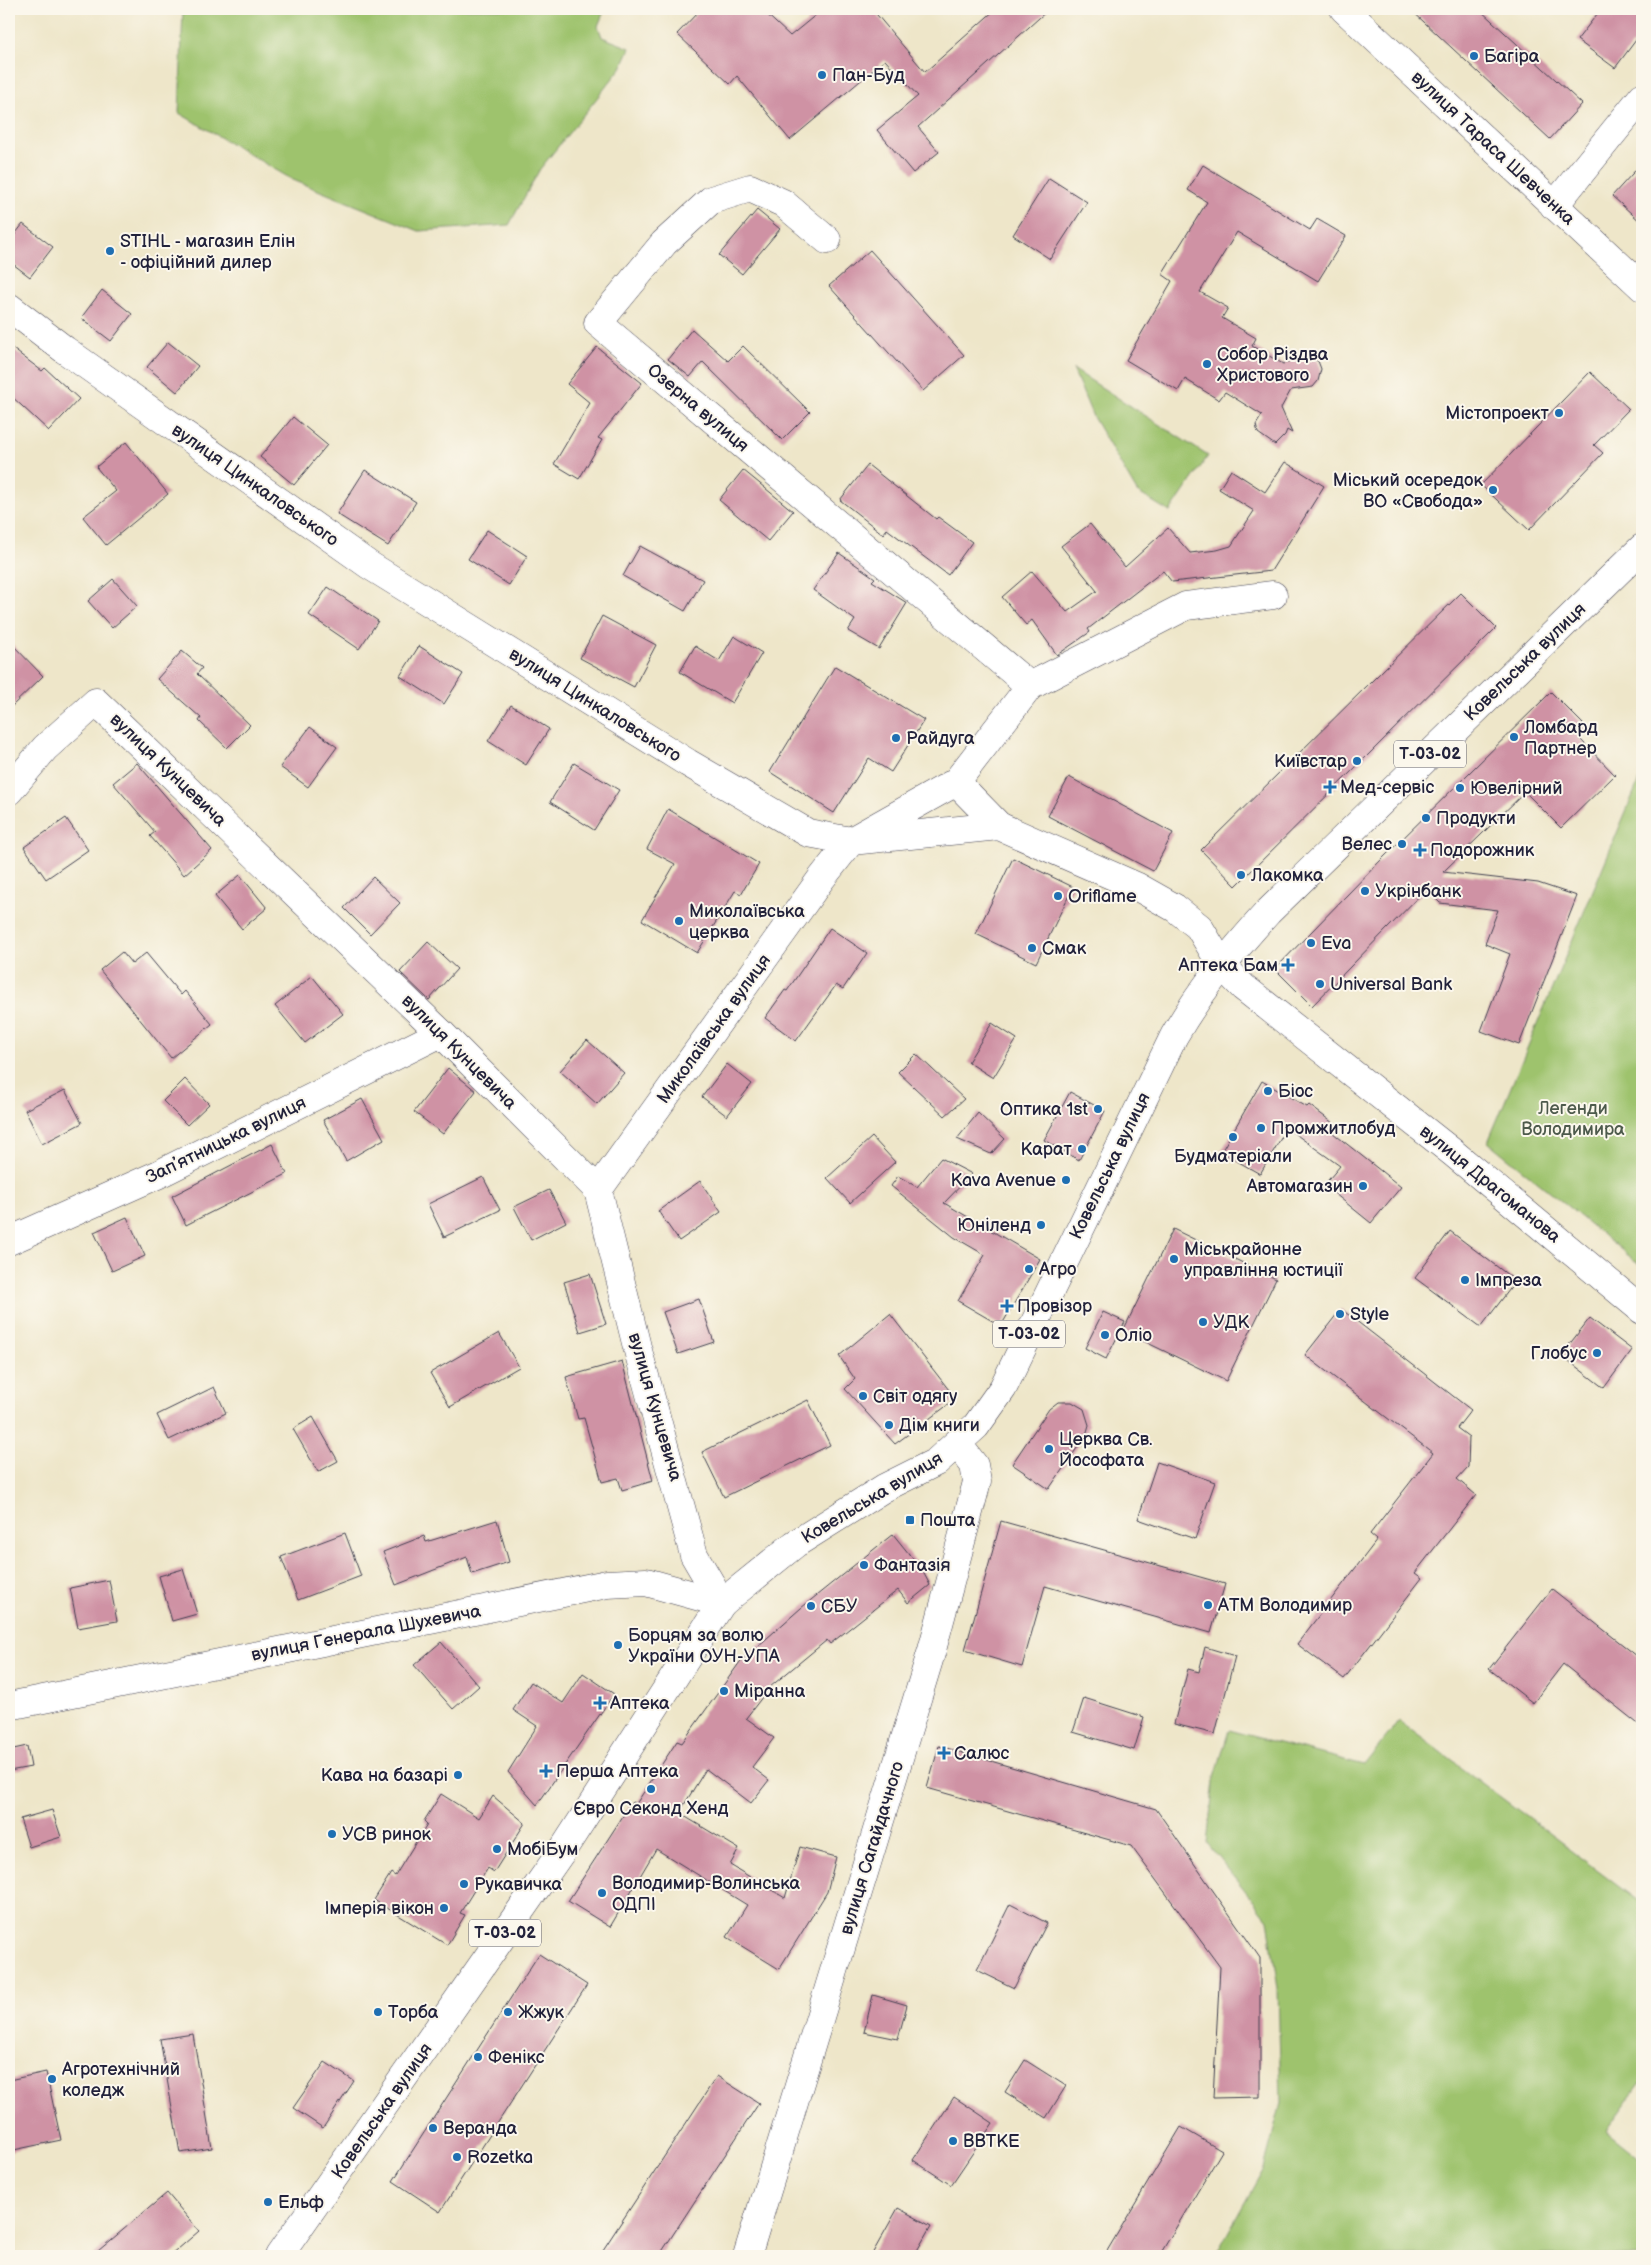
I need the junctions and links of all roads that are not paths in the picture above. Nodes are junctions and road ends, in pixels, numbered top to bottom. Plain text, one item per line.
1 (1344, 9) edge
2 (1642, 97) edge
3 (1554, 206) junction
4 (827, 240) dead end
5 (1642, 287) edge
6 (9, 307) edge
7 (1642, 548) edge
8 (1273, 595) dead end
9 (1030, 686) junction
10 (956, 782) junction
11 (9, 791) edge
12 (1000, 826) junction
13 (851, 841) junction
14 (1221, 964) junction
15 (441, 1033) junction
16 (598, 1190) junction
17 (9, 1241) edge
18 (1642, 1310) edge
19 (957, 1443) junction
20 (722, 1603) junction
21 (9, 1706) edge
22 (279, 2256) edge
23 (747, 2256) edge

1 - 3 street, вулиця Тараса Шевченка
2 - 3 street
3 - 5 street, вулиця Тараса Шевченка
4 - 9 street, Озерна вулиця
6 - 13 street, вулиця Цинкаловського
7 - 14 street, Ковельська вулиця / Т-03-02
8 - 9 street, Миколаївська вулиця
9 - 10 street, Миколаївська вулиця
10 - 12 street
10 - 13 street, Миколаївська вулиця
11 - 15 street, вулиця Кунцевича
12 - 13 street, вулиця Цинкаловського
12 - 14 street, вулиця Цинкаловського
13 - 16 street, Миколаївська вулиця
14 - 18 street, вулиця Драгоманова
14 - 19 street, Ковельська вулиця / Т-03-02
15 - 16 street, вулиця Кунцевича
15 - 17 street, Запʼятницька вулиця
16 - 20 street, вулиця Кунцевича
19 - 20 street, Ковельська вулиця / Т-03-02
19 - 23 street, вулиця Сагайдачного
20 - 21 street, вулиця Генерала Шухевича
20 - 22 street, Ковельська вулиця / Т-03-02

